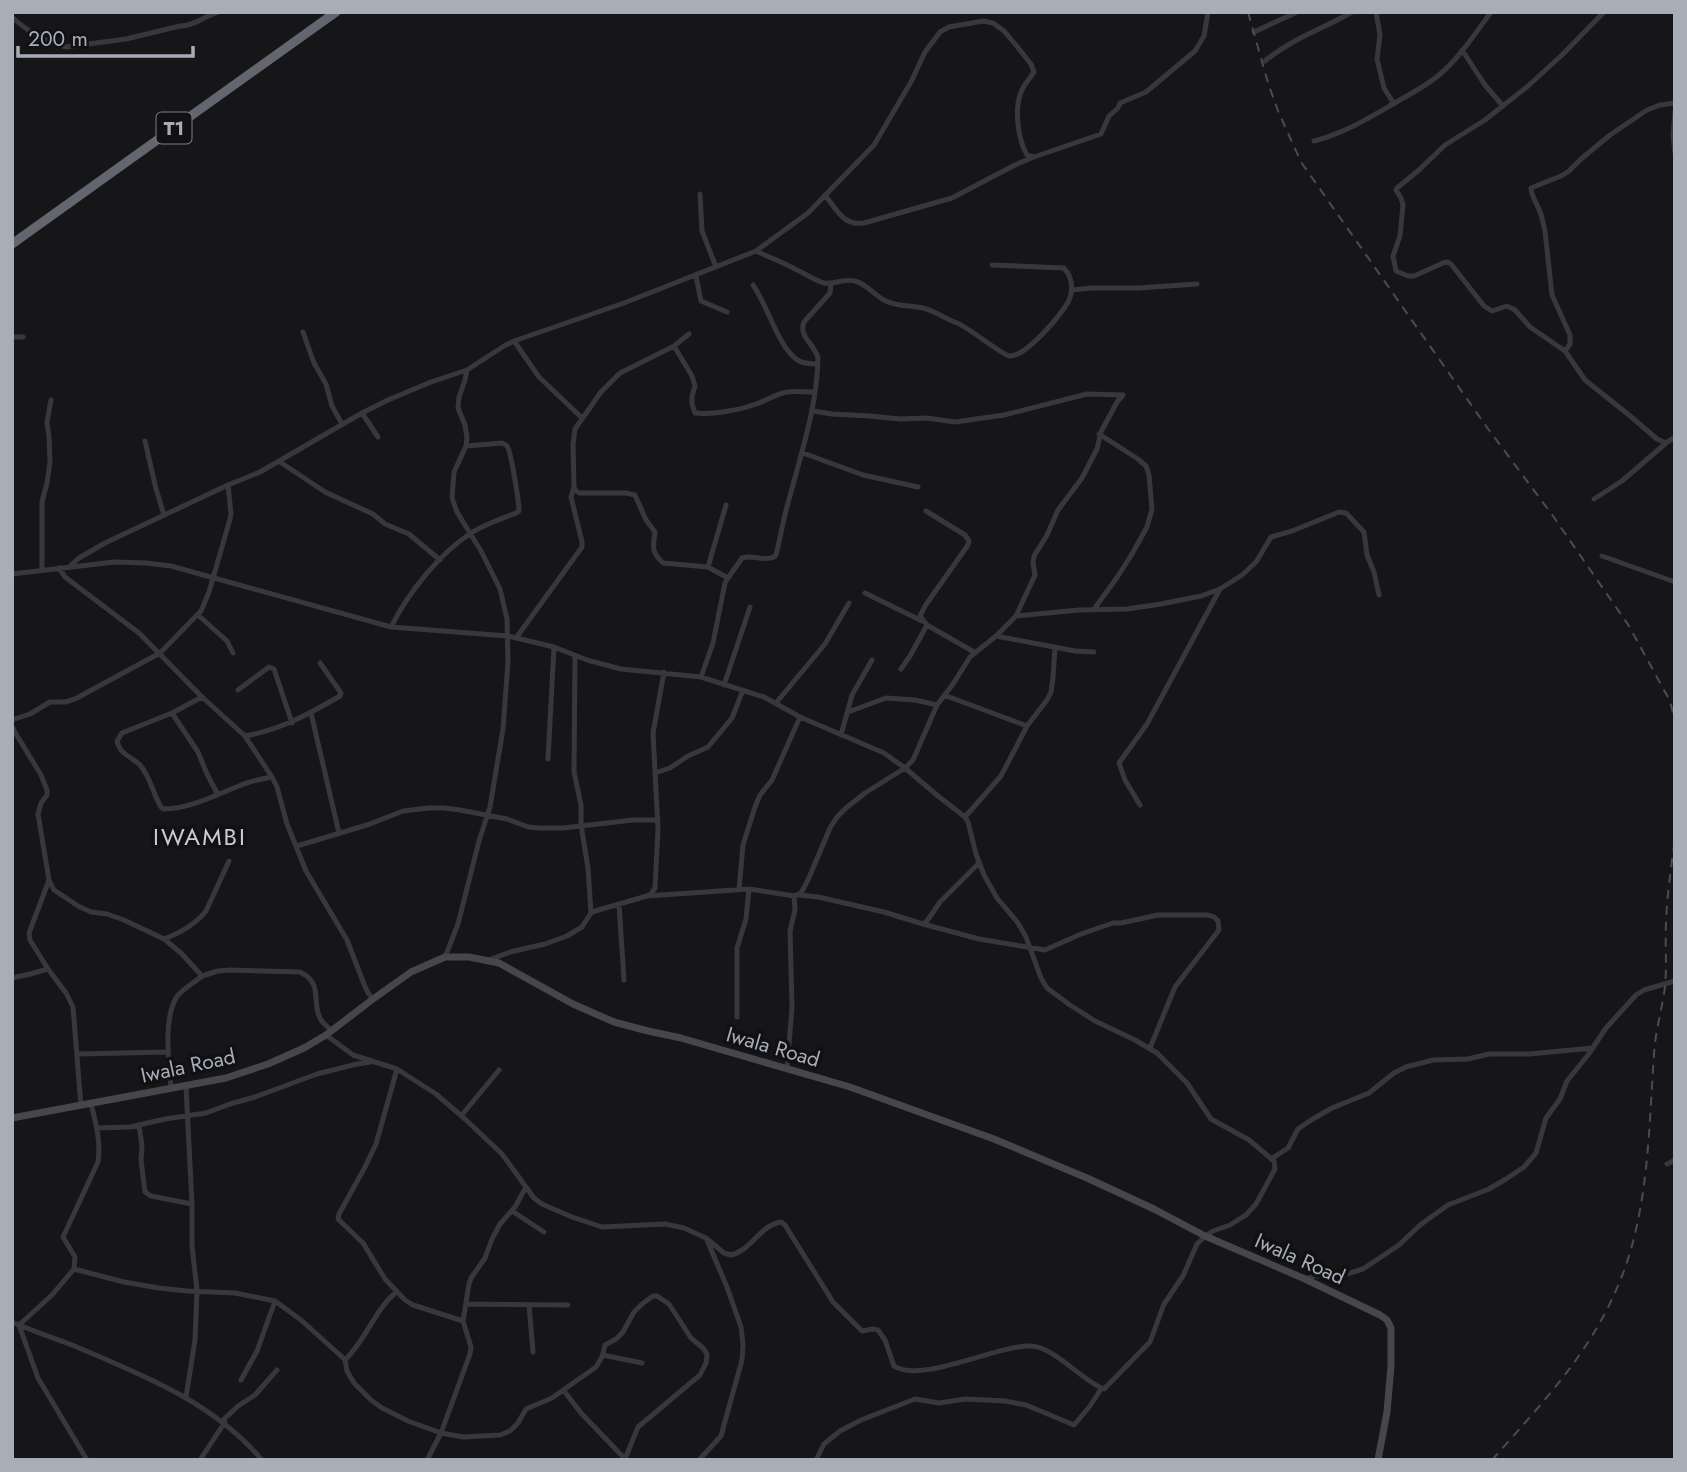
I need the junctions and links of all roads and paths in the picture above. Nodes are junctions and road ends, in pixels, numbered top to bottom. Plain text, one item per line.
1 (19, 12) edge
2 (218, 12) edge
3 (336, 12) edge
4 (1208, 12) edge
5 (1297, 12) edge
6 (1352, 12) edge
7 (1376, 12) edge
8 (1491, 12) edge
9 (1604, 12) edge
10 (12, 16) edge
11 (1254, 32) dead end
12 (1462, 50) junction
13 (1265, 61) dead end
14 (1675, 103) edge
15 (1394, 104) junction
16 (1503, 106) junction
17 (1675, 111) edge
18 (1314, 141) dead end
19 (1675, 153) edge
20 (1034, 157) junction
21 (700, 194) dead end
22 (825, 195) junction
23 (12, 244) edge
24 (756, 251) junction
25 (992, 265) dead end
26 (716, 267) junction
27 (696, 276) junction
28 (831, 283) junction
29 (1197, 284) dead end
30 (753, 285) dead end
31 (1072, 290) junction
32 (727, 312) dead end
33 (303, 332) dead end
34 (689, 334) dead end
35 (12, 337) edge
36 (23, 337) dead end
37 (514, 341) junction
38 (674, 346) junction
39 (1565, 351) junction
40 (818, 364) junction
41 (467, 370) junction
42 (814, 392) junction
43 (51, 400) dead end
44 (813, 411) junction
45 (362, 413) junction
46 (582, 418) junction
47 (342, 424) junction
48 (1100, 434) junction
49 (378, 437) dead end
50 (1675, 437) edge
51 (145, 441) dead end
52 (1666, 443) junction
53 (466, 446) junction
54 (803, 453) junction
55 (280, 462) junction
56 (228, 485) junction
57 (574, 487) junction
58 (918, 487) dead end
59 (1594, 499) dead end
60 (726, 505) dead end
61 (926, 511) dead end
62 (164, 515) junction
63 (470, 534) junction
64 (1602, 556) dead end
65 (440, 560) junction
66 (70, 566) junction
67 (708, 567) junction
68 (59, 568) junction
69 (42, 570) junction
70 (12, 574) edge
71 (213, 577) junction
72 (728, 578) junction
73 (1675, 582) edge
74 (1220, 589) junction
75 (865, 593) dead end
76 (1380, 595) dead end
77 (849, 603) dead end
78 (750, 607) dead end
79 (1094, 609) junction
80 (198, 614) junction
81 (1016, 616) junction
82 (924, 623) junction
83 (390, 627) junction
84 (508, 636) junction
85 (996, 636) junction
86 (516, 638) junction
87 (554, 647) junction
88 (1055, 647) junction
89 (974, 652) junction
90 (1094, 652) dead end
91 (160, 653) junction
92 (233, 653) dead end
93 (575, 656) junction
94 (872, 660) dead end
95 (320, 663) dead end
96 (901, 669) dead end
97 (664, 672) junction
98 (701, 677) junction
99 (724, 685) junction
100 (238, 690) dead end
101 (743, 690) junction
102 (944, 695) junction
103 (202, 697) junction
104 (776, 703) junction
105 (937, 705) junction
106 (848, 712) junction
107 (172, 713) junction
108 (311, 713) junction
109 (800, 717) junction
110 (12, 720) edge
111 (292, 723) junction
112 (12, 726) edge
113 (1027, 726) junction
114 (245, 736) junction
115 (841, 736) junction
116 (548, 759) dead end
117 (905, 768) junction
118 (655, 773) junction
119 (272, 777) junction
120 (218, 795) junction
121 (1140, 805) dead end
122 (488, 816) junction
123 (965, 817) junction
124 (658, 820) junction
125 (581, 825) junction
126 (339, 833) junction
127 (297, 846) junction
128 (229, 861) dead end
129 (979, 863) junction
130 (49, 880) junction
131 (739, 889) junction
132 (750, 889) junction
133 (796, 895) junction
134 (646, 897) junction
135 (619, 904) junction
136 (592, 913) junction
137 (923, 923) junction
138 (164, 939) junction
139 (1031, 947) junction
140 (445, 957) junction
141 (486, 961) junction
142 (47, 969) junction
143 (202, 976) junction
144 (12, 978) edge
145 (624, 980) dead end
146 (1675, 981) edge
147 (373, 999) junction
148 (737, 1017) dead end
149 (329, 1033) junction
150 (1150, 1048) junction
151 (1593, 1048) junction
152 (167, 1052) junction
153 (77, 1054) junction
154 (372, 1062) junction
155 (397, 1069) junction
156 (787, 1069) junction
157 (499, 1070) dead end
158 (186, 1086) junction
159 (171, 1088) junction
160 (91, 1104) junction
161 (81, 1106) junction
162 (188, 1116) junction
163 (461, 1116) junction
164 (12, 1118) edge
165 (139, 1125) junction
166 (97, 1128) junction
167 (1271, 1159) junction
168 (1675, 1160) edge
169 (1667, 1164) dead end
170 (526, 1187) junction
171 (192, 1204) junction
172 (512, 1211) junction
173 (544, 1232) dead end
174 (1205, 1236) junction
175 (706, 1238) junction
176 (74, 1269) junction
177 (1305, 1279) junction
178 (197, 1290) junction
179 (396, 1292) junction
180 (275, 1301) junction
181 (467, 1304) junction
182 (529, 1305) junction
183 (568, 1305) dead end
184 (463, 1321) junction
185 (12, 1322) edge
186 (19, 1325) junction
187 (533, 1352) dead end
188 (603, 1355) junction
189 (345, 1360) junction
190 (642, 1363) dead end
191 (277, 1370) dead end
192 (241, 1380) dead end
193 (1101, 1389) junction
194 (564, 1391) junction
195 (186, 1397) junction
196 (223, 1422) junction
197 (441, 1433) junction
198 (626, 1459) edge
199 (86, 1460) edge
200 (200, 1460) edge
201 (262, 1460) edge
202 (427, 1460) edge
203 (699, 1460) edge
204 (816, 1460) edge
205 (1378, 1460) edge

1 - 10 street
2 - 10 street
3 - 23 highway, T1
4 - 20 street
5 - 11 street
6 - 13 street
7 - 15 street
8 - 12 street
9 - 16 street
12 - 15 street
12 - 16 street
14 - 39 street
15 - 18 street
16 - 39 street
17 - 19 street
20 - 22 street
20 - 22 street
21 - 26 street
22 - 24 street
24 - 26 street
24 - 28 street
25 - 31 street
26 - 27 street
27 - 32 street
27 - 37 street
28 - 31 street
28 - 40 street
29 - 31 street
30 - 40 street
33 - 47 street
34 - 38 street
35 - 36 street
37 - 41 street
37 - 46 street
38 - 42 street
38 - 46 street
39 - 52 street
40 - 42 street
41 - 45 street
41 - 53 street
42 - 44 street
43 - 69 street
44 - 48 street
44 - 54 street
45 - 47 street
45 - 49 street
46 - 57 street
47 - 55 street
48 - 79 street
48 - 81 street
50 - 52 street
51 - 62 street
52 - 59 street
53 - 63 street
53 - 63 street
54 - 58 street
54 - 72 street
55 - 56 street
55 - 65 street
56 - 62 street
56 - 71 street
57 - 67 street
57 - 86 street
60 - 67 street
61 - 82 street
62 - 66 street
63 - 65 street
63 - 84 street
64 - 73 street
65 - 83 street
66 - 68 street
66 - 71 street
67 - 72 street
68 - 69 street
68 - 91 street
69 - 70 street
71 - 80 street
71 - 83 street
72 - 98 street
74 - 76 street
74 - 79 street
74 - 121 street
75 - 82 street
77 - 104 street
78 - 99 street
79 - 81 street
80 - 91 street
80 - 92 street
81 - 85 street
82 - 89 street
82 - 96 street
83 - 84 street
84 - 86 street
84 - 122 street
85 - 88 street
85 - 89 street
86 - 87 street
87 - 93 street
87 - 116 street
88 - 90 street
88 - 113 street
89 - 102 street
91 - 103 street
91 - 110 street
93 - 97 street
93 - 125 street
94 - 106 street
95 - 108 street
97 - 98 street
97 - 118 street
98 - 99 street
99 - 101 street
100 - 111 street
101 - 104 street
101 - 118 street
102 - 105 street
102 - 113 street
103 - 107 street
103 - 114 street
104 - 109 street
105 - 106 street
105 - 117 street
106 - 115 street
107 - 120 street
107 - 120 street
108 - 111 street
108 - 126 street
109 - 115 street
109 - 131 street
111 - 114 street
112 - 130 street
113 - 123 street
114 - 119 street
115 - 117 street
117 - 123 street
117 - 133 street
118 - 124 street
119 - 120 street
119 - 127 street
122 - 125 street
122 - 126 street
122 - 140 street
123 - 129 street
124 - 125 street
124 - 134 street
125 - 136 street
126 - 127 street
127 - 147 street
128 - 138 street
129 - 137 street
129 - 139 street
130 - 138 street
130 - 142 street
131 - 132 street
131 - 134 street
132 - 133 street
132 - 148 street
133 - 137 street
133 - 156 street
134 - 135 street
135 - 136 street
135 - 145 street
136 - 141 street
137 - 139 street
138 - 143 street
139 - 150 street
139 - 150 street
140 - 141 street, Iwala Road
140 - 147 street, Iwala Road
141 - 156 street, Iwala Road
142 - 144 street
142 - 153 street
143 - 149 street
143 - 152 street
146 - 151 street
147 - 149 street, Iwala Road
149 - 154 street
149 - 158 street, Iwala Road
150 - 167 street
151 - 167 street
151 - 177 street
152 - 153 street
152 - 159 street
153 - 161 street
154 - 155 street
154 - 162 street
155 - 163 street
155 - 179 street
156 - 174 street, Iwala Road
157 - 163 street
158 - 159 street, Iwala Road
158 - 162 street
159 - 160 street, Iwala Road
160 - 161 street, Iwala Road
160 - 166 street
161 - 164 street, Iwala Road
162 - 165 street
162 - 171 street
163 - 170 street
165 - 166 street
165 - 171 street
166 - 176 street
167 - 174 street
168 - 169 street
170 - 172 street
170 - 175 street
171 - 178 street
172 - 173 street
172 - 181 street
174 - 177 street, Iwala Road
174 - 193 street
175 - 193 street
175 - 203 street
176 - 178 street
176 - 186 street
177 - 205 street, Iwala Road
178 - 180 street
178 - 195 street
179 - 184 street
179 - 189 street
180 - 189 street
180 - 192 street
181 - 182 street
181 - 184 street
182 - 183 street
182 - 187 street
184 - 197 street
185 - 186 street
186 - 195 street
186 - 199 street
188 - 190 street
188 - 194 street
188 - 198 street
189 - 197 street
191 - 196 street
193 - 204 street
194 - 197 street
194 - 198 street
195 - 196 street
196 - 200 street
196 - 201 street
197 - 202 street

